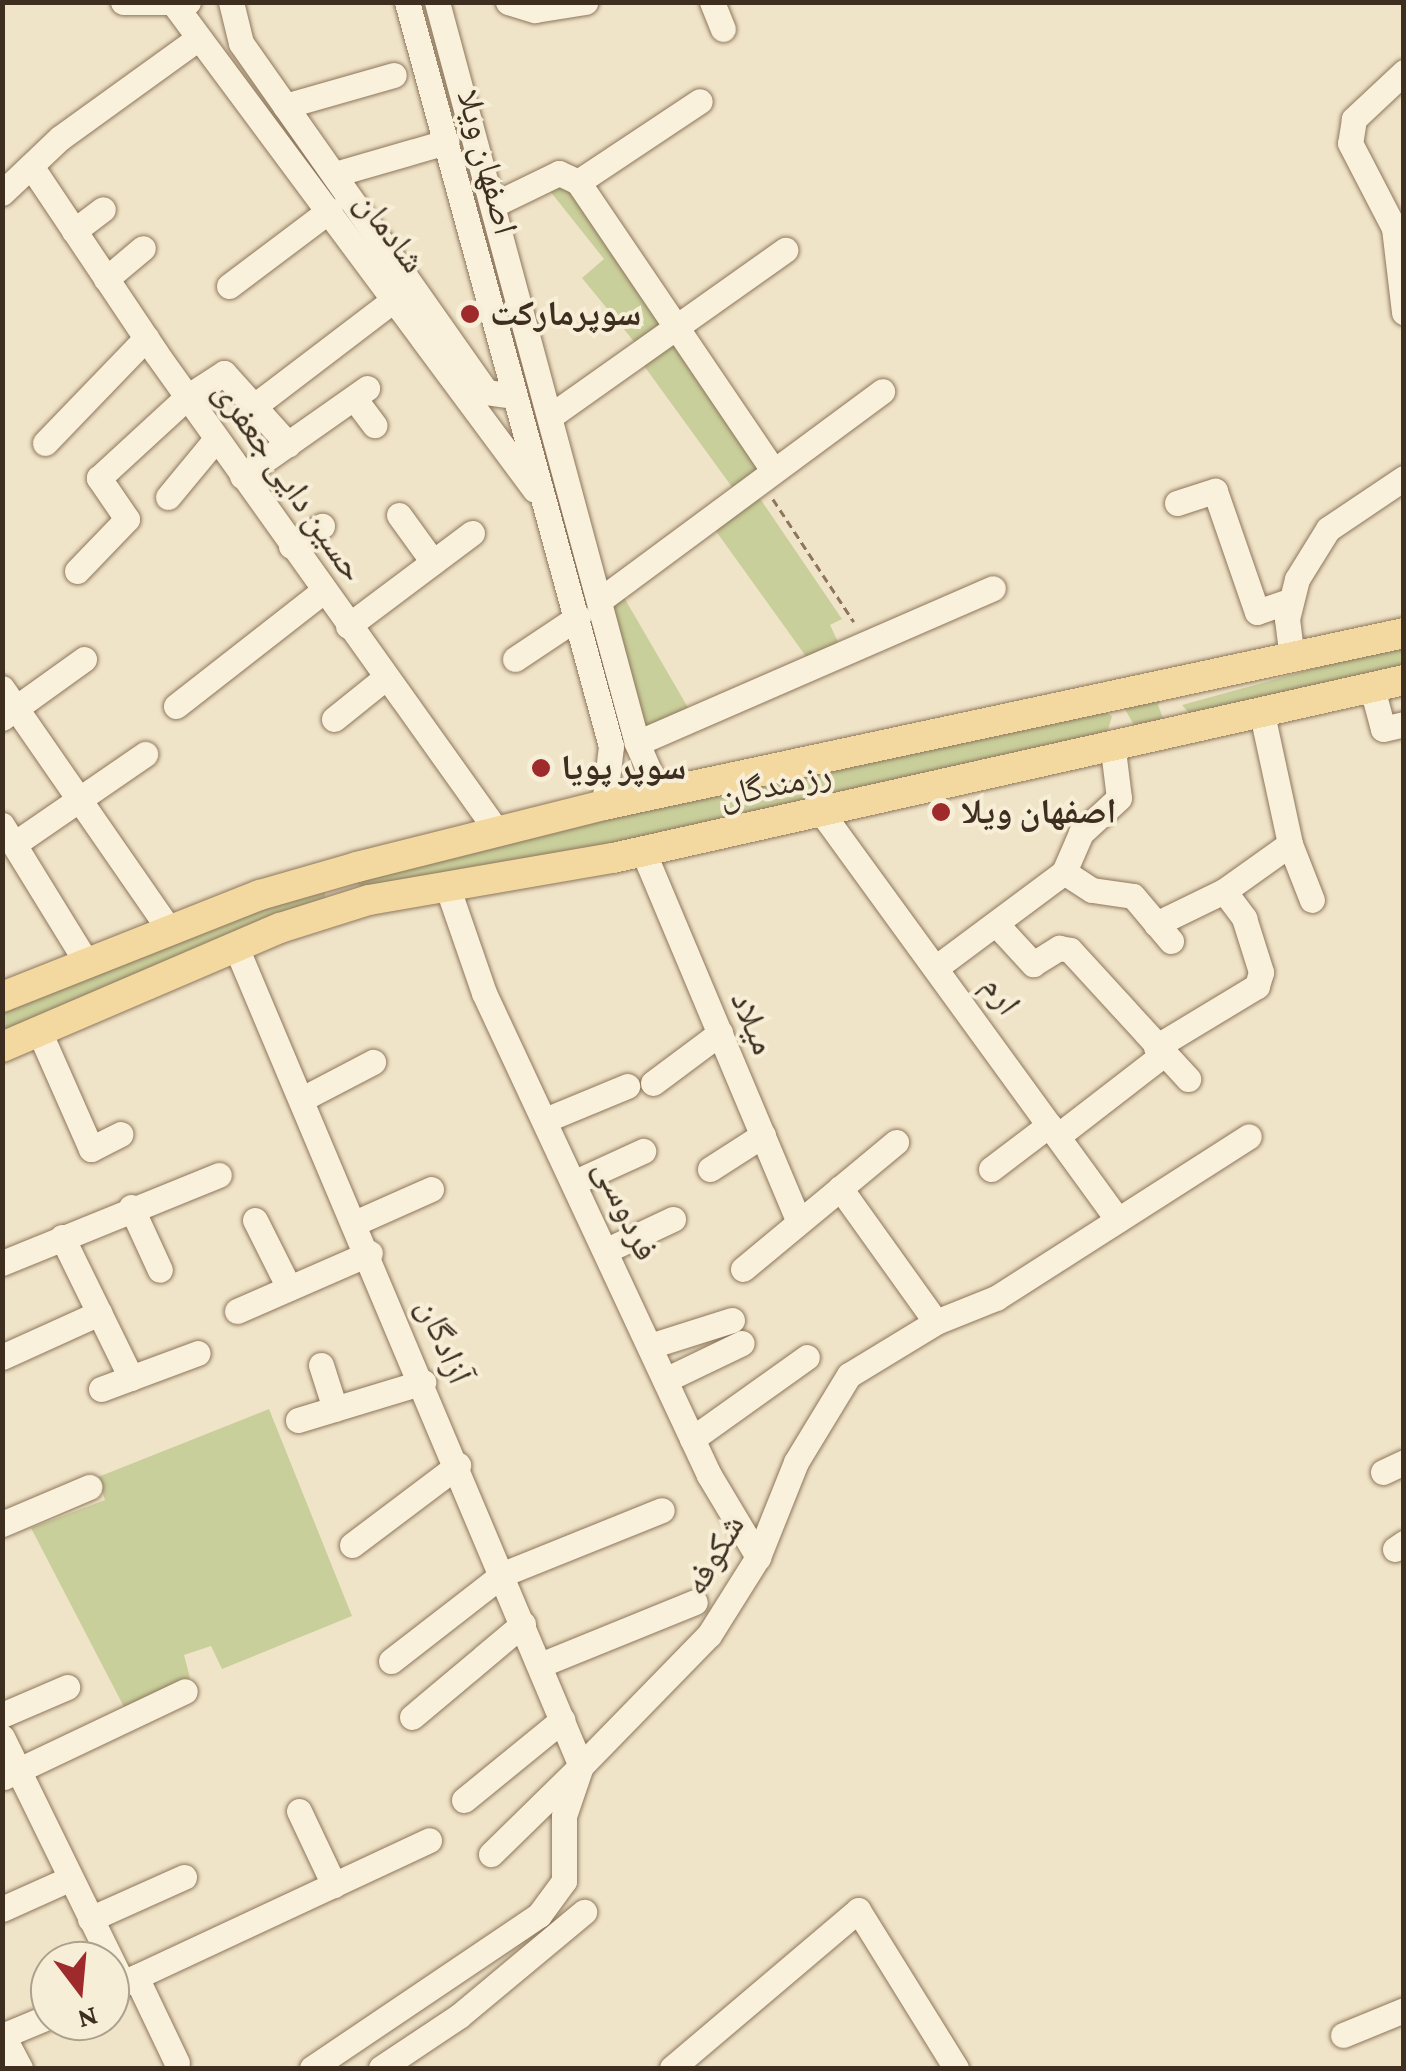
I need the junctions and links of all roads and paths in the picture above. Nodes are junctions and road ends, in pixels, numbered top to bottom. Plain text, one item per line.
1 (123, 2) edge
2 (231, 2) edge
3 (406, 2) edge
4 (437, 2) edge
5 (508, 2) edge
6 (584, 2) edge
7 (712, 2) edge
8 (181, 4) edge
9 (723, 29) dead end
10 (196, 40) junction
11 (1404, 72) edge
12 (394, 75) dead end
13 (700, 101) dead end
14 (286, 106) junction
15 (446, 142) junction
16 (31, 166) junction
17 (334, 174) junction
18 (578, 182) junction
19 (2, 193) edge
20 (496, 204) junction
21 (103, 209) dead end
22 (330, 210) junction
23 (74, 230) junction
24 (143, 248) dead end
25 (785, 250) dead end
26 (106, 279) junction
27 (229, 286) dead end
28 (396, 298) junction
29 (1404, 312) edge
30 (676, 326) junction
31 (146, 338) junction
32 (882, 391) dead end
33 (515, 396) junction
34 (187, 397) junction
35 (253, 407) junction
36 (552, 414) junction
37 (374, 425) dead end
38 (216, 439) junction
39 (45, 443) dead end
40 (288, 444) junction
41 (766, 475) junction
42 (242, 476) junction
43 (1404, 478) edge
44 (168, 497) dead end
45 (1176, 503) dead end
46 (546, 506) junction
47 (399, 515) dead end
48 (322, 526) dead end
49 (472, 533) dead end
50 (291, 546) junction
51 (433, 562) junction
52 (77, 571) dead end
53 (993, 588) dead end
54 (323, 591) junction
55 (600, 600) junction
56 (1291, 600) junction
57 (578, 617) junction
58 (348, 626) junction
59 (1404, 634) edge
60 (869, 644) junction
61 (84, 658) dead end
62 (514, 659) dead end
63 (1292, 659) junction
64 (386, 678) junction
65 (1404, 680) edge
66 (1180, 684) junction
67 (1372, 688) junction
68 (1110, 700) junction
69 (7, 704) edge
70 (176, 706) dead end
71 (1262, 714) junction
72 (334, 719) dead end
73 (1404, 724) edge
74 (1185, 732) junction
75 (638, 742) junction
76 (1117, 748) junction
77 (145, 754) dead end
78 (658, 794) junction
79 (78, 802) junction
80 (604, 805) junction
81 (822, 813) junction
82 (496, 831) junction
83 (11, 832) edge
84 (1290, 844) junction
85 (642, 852) junction
86 (1064, 872) junction
87 (446, 886) junction
88 (1224, 891) junction
89 (1312, 900) dead end
90 (998, 926) junction
91 (170, 931) junction
92 (236, 947) junction
93 (87, 963) junction
94 (938, 966) junction
95 (2, 996) edge
96 (40, 1031) junction
97 (720, 1033) junction
98 (2, 1046) edge
99 (1160, 1050) junction
100 (373, 1062) dead end
101 (1188, 1079) dead end
102 (653, 1083) dead end
103 (626, 1086) dead end
104 (304, 1098) junction
105 (545, 1120) junction
106 (1054, 1130) junction
107 (120, 1134) dead end
108 (763, 1136) junction
109 (1249, 1136) dead end
110 (896, 1142) dead end
111 (642, 1151) dead end
112 (710, 1169) dead end
113 (991, 1169) dead end
114 (219, 1175) dead end
115 (575, 1182) junction
116 (840, 1188) junction
117 (432, 1190) dead end
118 (132, 1207) junction
119 (673, 1219) dead end
120 (255, 1220) dead end
121 (1118, 1220) junction
122 (357, 1222) junction
123 (799, 1222) junction
124 (62, 1237) junction
125 (607, 1250) junction
126 (370, 1253) junction
127 (2, 1263) edge
128 (743, 1269) dead end
129 (160, 1270) dead end
130 (289, 1288) junction
131 (237, 1311) dead end
132 (99, 1313) junction
133 (936, 1322) junction
134 (650, 1346) junction
135 (198, 1353) dead end
136 (2, 1357) edge
137 (807, 1358) dead end
138 (321, 1365) dead end
139 (131, 1378) junction
140 (665, 1380) junction
141 (424, 1382) junction
142 (101, 1389) dead end
143 (335, 1409) junction
144 (298, 1420) dead end
145 (692, 1439) junction
146 (458, 1465) junction
147 (89, 1487) dead end
148 (662, 1510) dead end
149 (2, 1524) edge
150 (352, 1545) dead end
151 (758, 1557) junction
152 (503, 1574) junction
153 (695, 1602) dead end
154 (523, 1624) junction
155 (391, 1661) dead end
156 (540, 1665) junction
157 (67, 1687) dead end
158 (184, 1692) dead end
159 (2, 1716) edge
160 (412, 1718) dead end
161 (562, 1720) junction
162 (2, 1737) edge
163 (581, 1766) junction
164 (10, 1774) edge
165 (464, 1800) dead end
166 (298, 1811) dead end
167 (430, 1840) dead end
168 (491, 1854) dead end
169 (184, 1878) dead end
170 (70, 1879) junction
171 (334, 1885) junction
172 (2, 1909) edge
173 (584, 1912) dead end
174 (90, 1919) junction
175 (101, 1941) edge
176 (130, 1981) edge
177 (130, 1994) edge
178 (1404, 2010) edge
179 (30, 2025) edge
180 (1342, 2035) dead end
181 (3, 2036) edge
182 (177, 2063) dead end
183 (20, 2068) edge
184 (312, 2068) edge
185 (381, 2068) edge
186 (672, 2068) edge
187 (956, 2068) edge

1 - 8 street
2 - 14 street, شادمان
3 - 15 street, اصفهان ویلا
4 - 20 street, اصفهان ویلا
5 - 6 street
7 - 9 street
8 - 10 street, شادمان
10 - 16 street
10 - 22 street, شادمان
11 - 29 street
12 - 14 street
13 - 18 street
14 - 17 street, شادمان
15 - 17 street
15 - 33 street, اصفهان ویلا
16 - 19 street
16 - 23 street, حسین دایی جعفری
17 - 33 street, شادمان
18 - 20 street
18 - 30 street
20 - 36 street, اصفهان ویلا
21 - 23 street
22 - 27 street
22 - 28 street, شادمان
23 - 26 street, حسین دایی جعفری
24 - 26 street
25 - 30 street
26 - 31 street, حسین دایی جعفری
28 - 35 street
28 - 46 street, شادمان
30 - 36 street
30 - 41 street
31 - 34 street, حسین دایی جعفری
31 - 39 street
32 - 41 street
33 - 46 street, اصفهان ویلا
34 - 35 street
34 - 38 street, حسین دایی جعفری
34 - 52 street
35 - 40 street
36 - 55 street, اصفهان ویلا
37 - 40 street
38 - 42 street, حسین دایی جعفری
38 - 44 street
40 - 42 street
41 - 55 street
41 - 60 path
42 - 50 street, حسین دایی جعفری
43 - 56 street
45 - 56 street
46 - 57 street, اصفهان ویلا
47 - 51 street
48 - 50 street
49 - 51 street
50 - 54 street, حسین دایی جعفری
51 - 58 street
53 - 60 street
54 - 58 street, حسین دایی جعفری
54 - 70 street
55 - 75 street, اصفهان ویلا
56 - 63 street
57 - 62 street
57 - 80 street, اصفهان ویلا
58 - 64 street, حسین دایی جعفری
59 - 63 main road, رزمندگان
60 - 75 street
61 - 69 street
63 - 66 main road, رزمندگان
64 - 72 street
64 - 82 street, حسین دایی جعفری
65 - 67 main road, رزمندگان
66 - 68 main road, رزمندگان
66 - 74 main road
67 - 71 main road, رزمندگان
67 - 73 street
68 - 76 main road
68 - 78 main road, رزمندگان
69 - 79 street
71 - 74 main road, رزمندگان
71 - 84 street
74 - 76 main road, رزمندگان
75 - 78 street, اصفهان ویلا
76 - 81 main road, رزمندگان
76 - 86 street
77 - 79 street
78 - 80 main road, رزمندگان
79 - 83 street
79 - 91 street
80 - 82 main road, رزمندگان
81 - 85 main road, رزمندگان
81 - 94 street, ارم
82 - 91 main road, رزمندگان
83 - 93 street
84 - 88 street
84 - 89 street
85 - 87 main road, رزمندگان
85 - 97 street, میلاد
86 - 88 street
86 - 90 street
87 - 92 main road, رزمندگان
87 - 105 street, فردوسی
88 - 99 street
90 - 94 street
90 - 99 street
91 - 93 main road, رزمندگان
92 - 96 main road, رزمندگان
92 - 104 street, آزادگان
93 - 95 main road, رزمندگان
94 - 106 street, ارم
96 - 98 main road, رزمندگان
96 - 107 street
97 - 102 street
97 - 108 street, میلاد
99 - 101 street
99 - 106 street
100 - 104 street
103 - 105 street
104 - 122 street, آزادگان
105 - 115 street, فردوسی
106 - 113 street
106 - 121 street, ارم
108 - 112 street
108 - 123 street, میلاد
109 - 121 street, شکوفه
110 - 116 street
111 - 115 street
114 - 118 street
115 - 125 street, فردوسی
116 - 123 street
116 - 133 street
117 - 122 street
118 - 124 street
118 - 129 street
119 - 125 street
120 - 130 street
121 - 133 street, شکوفه
122 - 126 street, آزادگان
123 - 128 street
124 - 127 street
124 - 132 street
125 - 134 street, فردوسی
126 - 130 street
126 - 141 street, آزادگان
130 - 131 street
132 - 136 street
132 - 139 street
133 - 151 street, شکوفه
134 - 140 street, فردوسی
134 - 140 street
135 - 139 street
137 - 145 street
138 - 143 street
139 - 142 street
140 - 145 street, فردوسی
141 - 143 street
141 - 146 street, آزادگان
143 - 144 street
145 - 151 street, فردوسی
146 - 150 street
146 - 152 street, آزادگان
147 - 149 street
148 - 152 street
151 - 163 street, شکوفه
152 - 154 street, آزادگان
152 - 155 street
153 - 156 street
154 - 156 street, آزادگان
154 - 160 street
156 - 161 street, آزادگان
157 - 159 street
158 - 164 street
161 - 163 street, آزادگان
161 - 165 street
162 - 164 street
163 - 168 street
163 - 184 street, شکوفه
164 - 170 street
166 - 171 street
167 - 171 street
169 - 174 street
170 - 172 street
170 - 174 street
171 - 176 street
173 - 185 street
174 - 175 street
177 - 182 street
178 - 180 street
179 - 181 street
181 - 183 street
186 - 187 street

